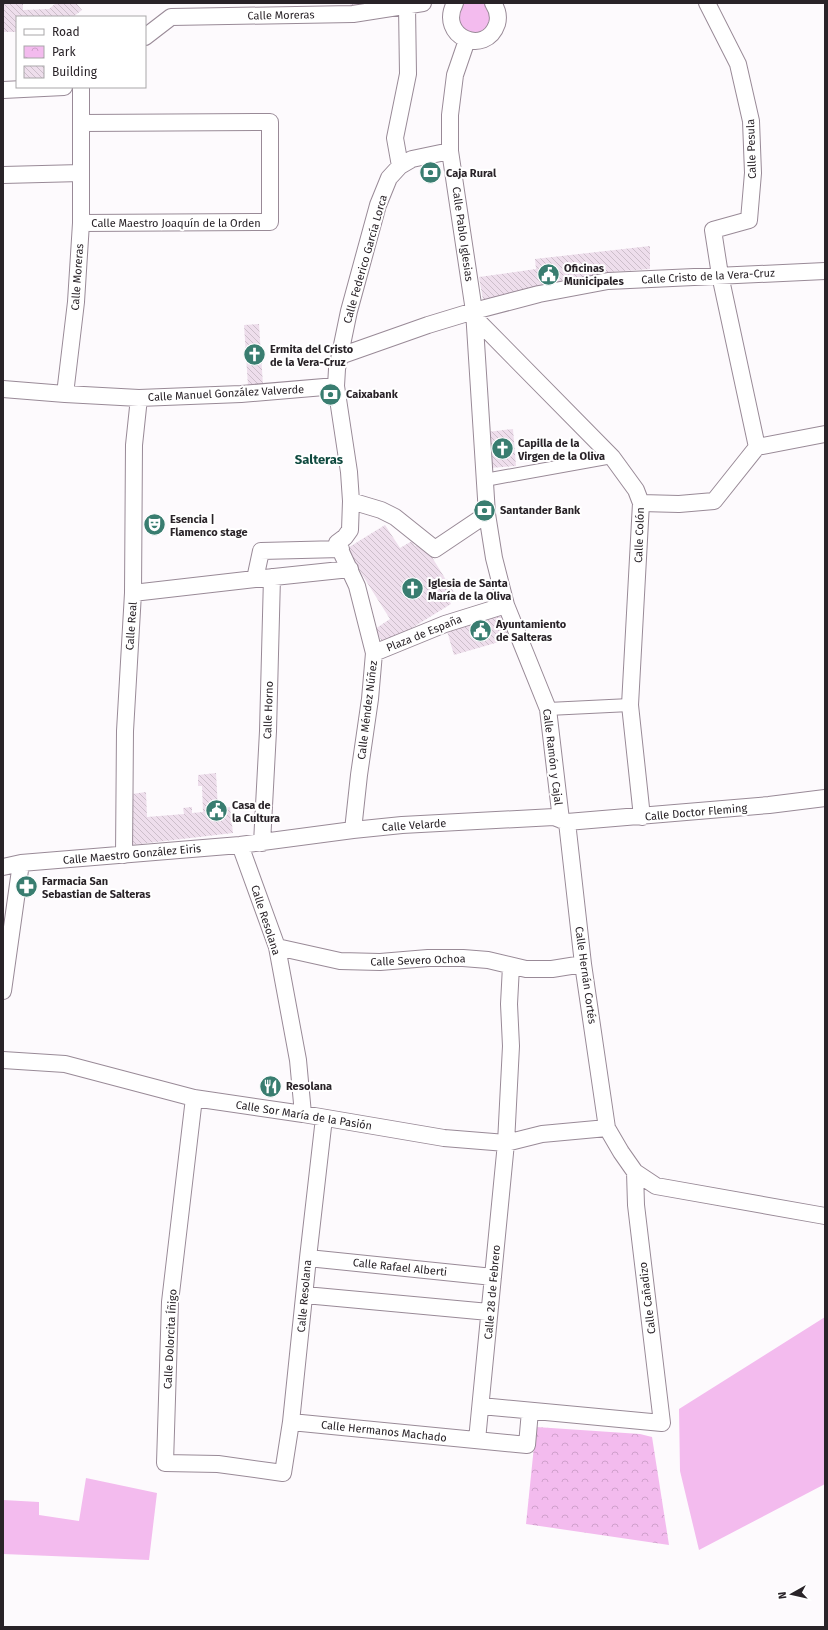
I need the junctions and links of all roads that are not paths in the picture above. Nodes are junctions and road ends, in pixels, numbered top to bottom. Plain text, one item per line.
1 (423, 3) edge
2 (707, 3) edge
3 (495, 4) edge
4 (452, 5) edge
5 (407, 6) junction
6 (261, 9) edge
7 (146, 36) edge
8 (467, 40) junction
9 (44, 88) edge
10 (81, 88) edge
11 (3, 90) edge
12 (81, 123) junction
13 (450, 151) junction
14 (400, 166) junction
15 (81, 173) junction
16 (3, 175) edge
17 (81, 223) junction
18 (825, 271) edge
19 (720, 275) junction
20 (474, 315) junction
21 (340, 356) junction
22 (336, 386) junction
23 (3, 389) edge
24 (65, 394) junction
25 (139, 398) junction
26 (825, 434) edge
27 (757, 447) junction
28 (612, 458) junction
29 (485, 480) junction
30 (351, 501) junction
31 (641, 503) junction
32 (487, 514) junction
33 (340, 549) junction
34 (350, 569) junction
35 (272, 577) junction
36 (255, 579) junction
37 (133, 593) junction
38 (506, 606) junction
39 (374, 653) junction
40 (630, 705) junction
41 (548, 709) junction
42 (825, 798) edge
43 (642, 816) junction
44 (564, 821) junction
45 (353, 830) junction
46 (262, 843) junction
47 (240, 845) junction
48 (124, 855) junction
49 (21, 863) junction
50 (3, 867) edge
51 (277, 947) junction
52 (583, 964) junction
53 (511, 966) junction
54 (3, 991) edge
55 (3, 1060) edge
56 (194, 1098) junction
57 (303, 1114) junction
58 (324, 1118) junction
59 (607, 1128) junction
60 (506, 1143) junction
61 (635, 1172) junction
62 (825, 1216) edge
63 (308, 1258) junction
64 (493, 1277) junction
65 (305, 1295) junction
66 (489, 1312) junction
67 (481, 1406) junction
68 (530, 1411) junction
69 (291, 1422) junction
70 (477, 1440) junction
71 (283, 1473) joint

1 - 5 street, Calle Moreras
2 - 19 street, Calle Pesula
3 - 8 street
4 - 8 street
5 - 6 street, Calle Moreras
5 - 14 street
6 - 7 street, Calle Moreras
8 - 13 street, Calle Pablo Iglesias
9 - 11 street
10 - 12 street, Calle Moreras
12 - 15 street, Calle Moreras
12 - 17 street, Calle Maestro Joaquín de la Orden
13 - 14 street, Calle Federico García Lorca
13 - 20 street, Calle Pablo Iglesias
14 - 21 street, Calle Federico García Lorca
15 - 16 street
15 - 17 street, Calle Moreras
17 - 24 street, Calle Moreras
18 - 19 street, Calle Cristo de la Vera-Cruz
19 - 20 street, Calle Cristo de la Vera-Cruz
19 - 27 street
20 - 21 street, Calle Cristo de la Vera-Cruz
20 - 28 street, Calle Colón
20 - 29 street, Calle Pablo Iglesias
21 - 22 street, Calle Federico García Lorca
22 - 25 street, Calle Manuel González Valverde
22 - 30 street, Calle Federico García Lorca
23 - 24 street, Calle Manuel González Valverde
24 - 25 street, Calle Manuel González Valverde
25 - 37 street, Calle Real
26 - 27 street
27 - 31 street
28 - 29 street
28 - 31 street, Calle Colón
29 - 32 street, Calle Pablo Iglesias
30 - 32 street
30 - 33 street, Calle Federico García Lorca
31 - 40 street, Calle Colón
32 - 38 street
33 - 34 street, Calle Méndez Núñez
33 - 36 street
34 - 35 street
34 - 39 street, Calle Méndez Núñez
35 - 36 street
35 - 46 street, Calle Horno
36 - 37 street
37 - 48 street, Calle Real
38 - 39 street, Plaza de España
38 - 41 street, Calle Ramón y Cajal
39 - 45 street, Calle Méndez Núñez
40 - 41 street
40 - 43 street, Calle Colón
41 - 44 street, Calle Ramón y Cajal
42 - 43 street, Calle Doctor Fleming
43 - 44 street, Calle Doctor Fleming
44 - 45 street, Calle Velarde
44 - 52 street, Calle Hernán Cortés
45 - 46 street, Calle Velarde
46 - 47 street, Calle Maestro González Eiris
47 - 48 street, Calle Maestro González Eiris
47 - 51 street, Calle Resolana
48 - 49 street, Calle Maestro González Eiris
49 - 50 street, Calle Maestro González Eiris
49 - 54 street
51 - 53 street, Calle Severo Ochoa
51 - 57 street, Calle Resolana
52 - 53 street, Calle Severo Ochoa
52 - 59 street, Calle Hernán Cortés
53 - 60 street, Calle 28 de Febrero
55 - 56 street, Calle Sor María de la Pasión
56 - 57 street, Calle Sor María de la Pasión
56 - 71 street, Calle Dolorcita Íñigo
57 - 58 street, Calle Sor María de la Pasión
58 - 60 street, Calle Sor María de la Pasión
58 - 63 street, Calle Resolana
59 - 60 street, Calle Sor María de la Pasión
59 - 61 street
60 - 64 street, Calle 28 de Febrero
61 - 62 street
61 - 68 street, Calle Cañadizo
63 - 64 street, Calle Rafael Alberti
63 - 65 street, Calle Resolana
64 - 66 street, Calle 28 de Febrero
65 - 66 street
65 - 69 street, Calle Resolana
66 - 67 street, Calle 28 de Febrero
67 - 68 street
67 - 70 street, Calle 28 de Febrero
68 - 70 street, Calle Hermanos Machado
69 - 70 street, Calle Hermanos Machado
69 - 71 street, Calle Resolana

